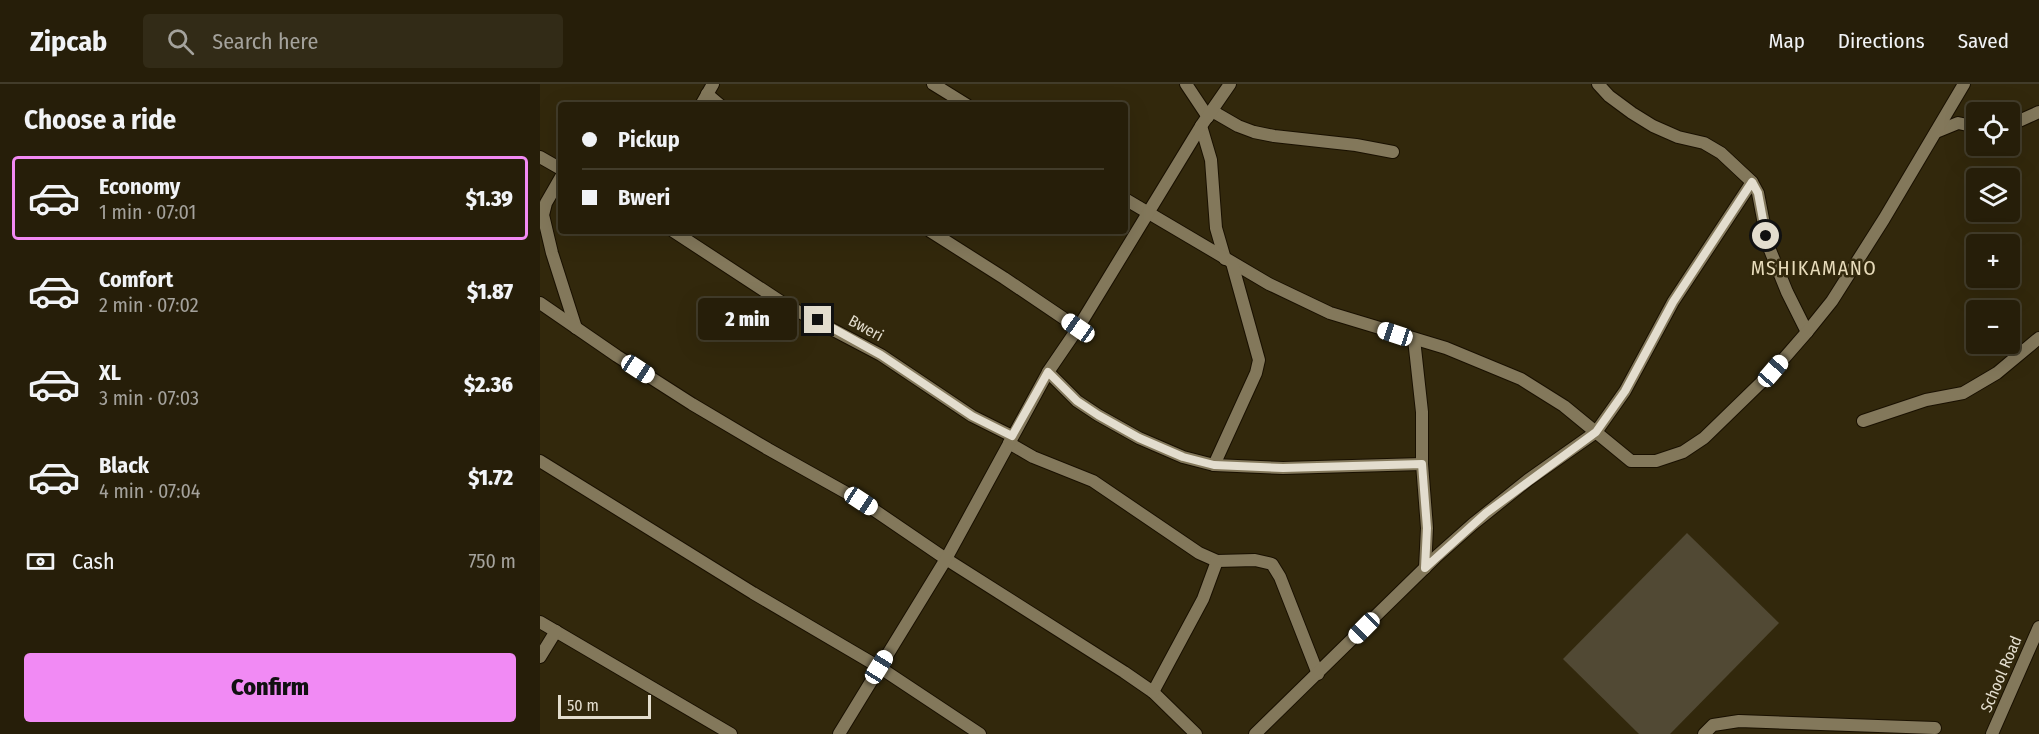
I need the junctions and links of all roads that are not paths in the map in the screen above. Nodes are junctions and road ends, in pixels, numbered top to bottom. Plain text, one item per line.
1 (933, 84) edge
2 (1186, 84) edge
3 (1230, 84) edge
4 (1598, 84) edge
5 (1964, 84) edge
6 (962, 102) edge
7 (2039, 112) edge
8 (1207, 118) junction
9 (2020, 121) edge
10 (1966, 125) edge
11 (1935, 132) junction
12 (1393, 152) dead end
13 (540, 157) edge
14 (558, 167) edge
15 (558, 182) edge
16 (1752, 182) junction
17 (1128, 201) edge
18 (1148, 213) junction
19 (542, 216) edge
20 (678, 234) edge
21 (935, 234) edge
22 (1229, 261) junction
23 (540, 303) edge
24 (576, 328) junction
25 (1078, 328) junction
26 (1807, 332) junction
27 (2039, 338) edge
28 (1414, 339) junction
29 (1048, 372) junction
30 (1863, 421) dead end
31 (1596, 432) junction
32 (1011, 440) junction
33 (540, 461) edge
34 (1422, 464) junction
35 (1214, 465) junction
36 (946, 559) junction
37 (1217, 561) junction
38 (1425, 568) junction
39 (540, 622) edge
40 (2039, 627) edge
41 (556, 631) junction
42 (540, 657) edge
43 (879, 667) junction
44 (1318, 674) junction
45 (1154, 692) junction
46 (1935, 728) dead end
47 (731, 734) edge
48 (839, 734) edge
49 (980, 734) edge
50 (1196, 734) edge
51 (1256, 734) edge
52 (1704, 734) edge
53 (1992, 734) edge

1 - 6 street
2 - 8 street
3 - 8 street
4 - 16 street
5 - 11 street
7 - 9 street
8 - 12 street
8 - 18 street
8 - 22 street
10 - 11 street
11 - 26 street
13 - 14 street
15 - 19 street
16 - 26 street
16 - 31 street
17 - 18 street
18 - 22 street
18 - 25 street
19 - 24 street
20 - 32 street, Bweri
21 - 25 street
22 - 28 street
22 - 35 street
23 - 24 street
24 - 36 street
25 - 29 street
26 - 31 street
27 - 30 street
28 - 31 street
28 - 34 street
29 - 32 street
29 - 35 street
31 - 38 street
32 - 36 street
32 - 37 street, Bweri
33 - 43 street
34 - 35 street
34 - 38 street
36 - 43 street
36 - 45 street
37 - 44 street
37 - 45 street
38 - 44 street
39 - 41 street
40 - 53 street, School Road
41 - 42 street
41 - 47 street
43 - 48 street
43 - 49 street
44 - 51 street
45 - 50 street
46 - 52 street

